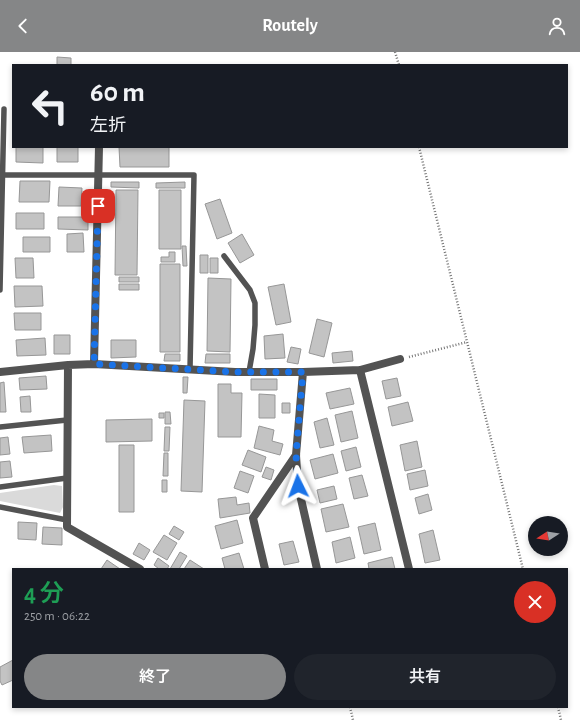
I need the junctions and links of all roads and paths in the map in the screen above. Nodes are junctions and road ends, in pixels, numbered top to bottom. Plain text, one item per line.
1 (395, 52) edge
2 (398, 64) edge
3 (4, 109) dead end
4 (100, 148) edge
5 (419, 148) edge
6 (3, 174) junction
7 (99, 174) junction
8 (1, 208) edge
9 (224, 256) dead end
10 (0, 290) edge
11 (467, 342) junction
12 (400, 360) joint
13 (94, 364) junction
14 (68, 365) junction
15 (190, 370) junction
16 (360, 370) junction
17 (0, 372) edge
18 (249, 372) junction
19 (303, 372) junction
20 (68, 420) junction
21 (0, 427) edge
22 (296, 455) junction
23 (67, 478) junction
24 (0, 487) edge
25 (0, 508) edge
26 (67, 520) junction
27 (138, 568) edge
28 (265, 568) edge
29 (317, 568) edge
30 (409, 568) edge
31 (523, 568) edge
32 (350, 708) edge
33 (558, 708) edge
34 (353, 720) edge
35 (561, 720) edge

1 - 2 path
3 - 6 lane
4 - 7 street
5 - 11 path
6 - 7 lane
6 - 8 lane
7 - 13 street
7 - 15 lane
8 - 10 lane
9 - 18 lane
11 - 12 path
11 - 31 path
12 - 16 street
13 - 14 street
13 - 15 street
14 - 17 street
14 - 20 street
15 - 18 street
16 - 19 street
16 - 30 street
18 - 19 street
19 - 22 street
20 - 21 lane
20 - 23 street
22 - 28 street
22 - 29 street
23 - 24 lane
23 - 26 street
25 - 26 lane
26 - 27 street
32 - 34 path
33 - 35 path

